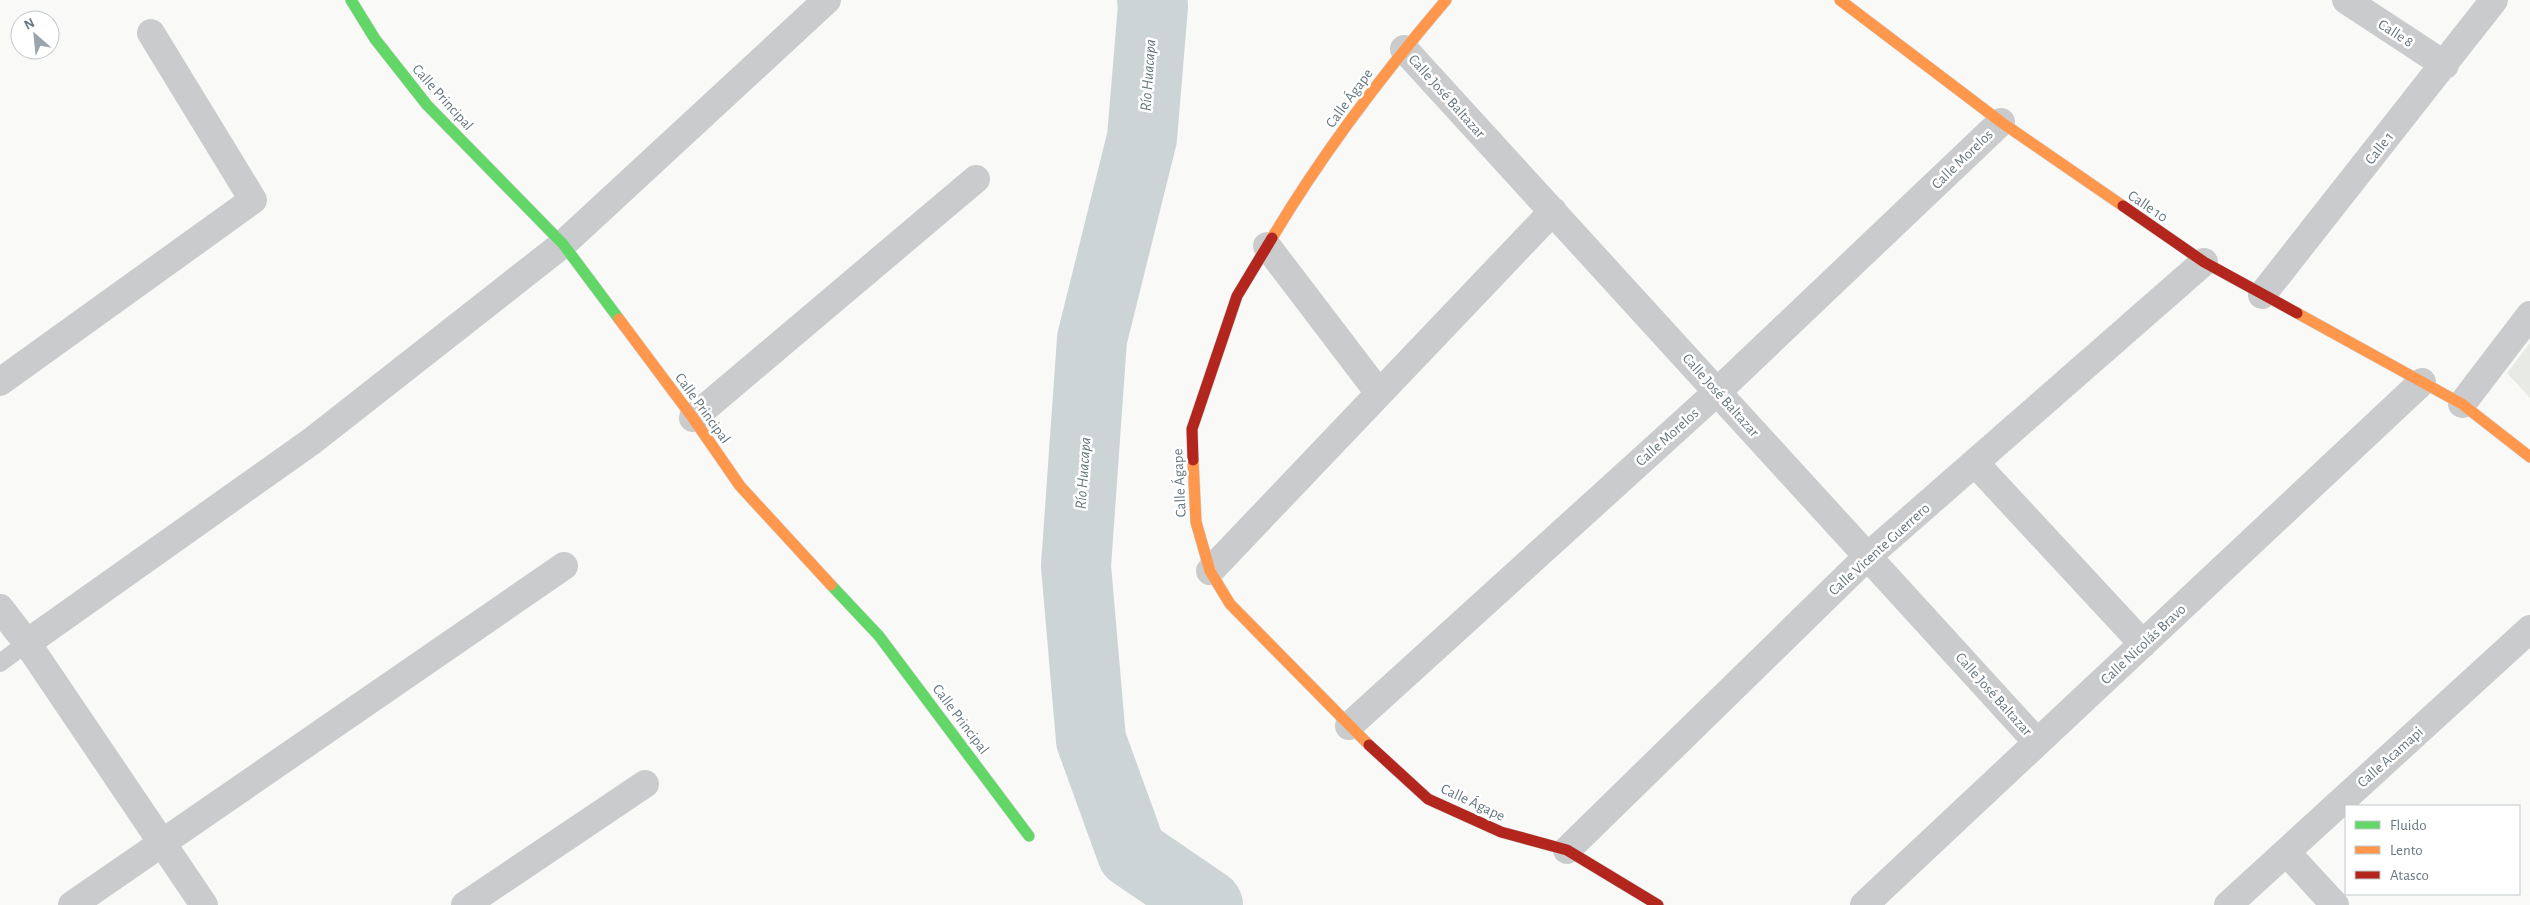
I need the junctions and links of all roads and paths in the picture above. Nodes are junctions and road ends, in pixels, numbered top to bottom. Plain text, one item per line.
1 (352, 0) edge
2 (827, 0) edge
3 (1446, 0) edge
4 (1840, 0) edge
5 (2346, 0) edge
6 (2494, 0) edge
7 (151, 33) dead end
8 (1404, 49) junction
9 (2445, 65) junction
10 (2001, 122) junction
11 (976, 179) dead end
12 (1552, 211) junction
13 (563, 244) junction
14 (1267, 246) junction
15 (2204, 262) junction
16 (2262, 295) junction
17 (2530, 315) edge
18 (0, 382) edge
19 (2422, 382) junction
20 (1717, 392) junction
21 (1379, 393) junction
22 (2462, 404) junction
23 (693, 418) junction
24 (2530, 457) edge
25 (1975, 463) junction
26 (1868, 556) junction
27 (564, 566) dead end
28 (1210, 571) junction
29 (0, 608) edge
30 (2530, 629) edge
31 (27, 643) junction
32 (2143, 644) junction
33 (0, 663) edge
34 (1349, 726) junction
35 (2037, 742) junction
36 (646, 784) dead end
37 (1029, 836) dead end
38 (162, 843) junction
39 (1567, 850) junction
40 (2286, 852) junction
41 (72, 905) edge
42 (204, 905) edge
43 (465, 905) edge
44 (1658, 905) edge
45 (1864, 905) edge
46 (2228, 905) edge
47 (2335, 905) edge

1 - 13 street, Calle Principal
2 - 13 street
3 - 8 street, Calle Ágape
4 - 10 street, Calle 10
5 - 9 street, Calle 8
6 - 9 street, Calle 1
7 - 18 street
8 - 12 street, Calle José Baltazar
8 - 14 street, Calle Ágape
9 - 16 street, Calle 1
10 - 15 street, Calle 10
10 - 20 street, Calle Morelos
11 - 23 street
12 - 20 street, Calle José Baltazar
12 - 21 street
13 - 23 street, Calle Principal
13 - 31 street
14 - 21 street
14 - 28 street, Calle Ágape
15 - 16 street, Calle 10
15 - 25 street, Calle Vicente Guerrero
16 - 19 street, Calle 10
17 - 22 street
19 - 22 street, Calle 10
19 - 32 street, Calle Nicolás Bravo
20 - 26 street, Calle José Baltazar
20 - 34 street, Calle Morelos
21 - 28 street
22 - 24 street, Calle 10
23 - 37 street, Calle Principal
25 - 26 street, Calle Vicente Guerrero
25 - 32 street
26 - 35 street, Calle José Baltazar
26 - 39 street, Calle Vicente Guerrero
27 - 38 street
28 - 34 street, Calle Ágape
29 - 31 street
30 - 40 street, Calle Acamapi
31 - 33 lane
31 - 38 street
32 - 35 street, Calle Nicolás Bravo
34 - 39 street, Calle Ágape
35 - 45 street, Calle Nicolás Bravo
36 - 43 street
38 - 41 street
38 - 42 street
39 - 44 street, Calle Ágape
40 - 46 street, Calle Acamapi
40 - 47 street

